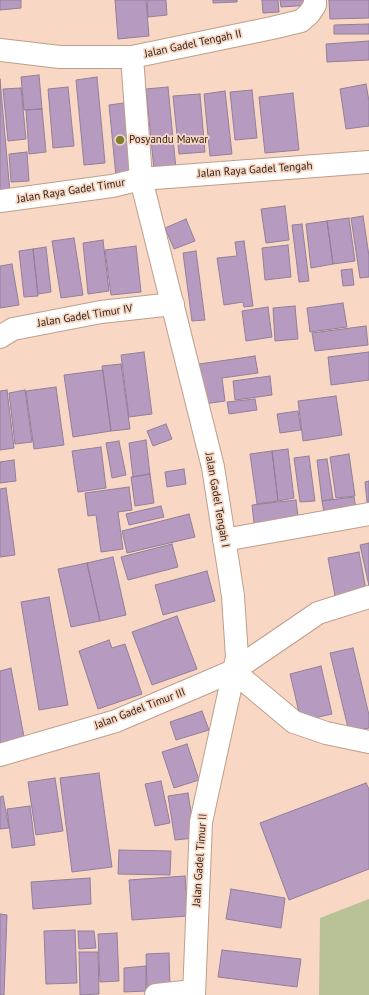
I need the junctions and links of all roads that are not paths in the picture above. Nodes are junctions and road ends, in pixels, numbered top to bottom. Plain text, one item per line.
1 (315, 0) edge
2 (0, 50) edge
3 (132, 57) junction
4 (369, 162) edge
5 (141, 179) junction
6 (0, 202) edge
7 (173, 304) junction
8 (0, 337) edge
9 (369, 514) edge
10 (224, 540) junction
11 (369, 597) edge
12 (233, 671) junction
13 (369, 742) edge
14 (0, 755) edge
15 (193, 993) edge
16 (156, 995) edge

1 - 3 street, Jalan Gadel Tengah II
2 - 3 street
3 - 5 street, Jalan Gadel Tengah II
4 - 5 street, Jalan Raya Gadel Tengah
5 - 6 street, Jalan Raya Gadel Timur
5 - 7 street, Jalan Gadel Tengah I
7 - 8 street, Jalan Gadel Timur IV
7 - 10 street, Jalan Gadel Tengah I
9 - 10 street
10 - 12 street, Jalan Gadel Tengah I
11 - 12 street
12 - 13 street
12 - 14 street, Jalan Gadel Timur III
12 - 15 street, Jalan Gadel Timur II
15 - 16 street, Jalan Gadel Timur II

